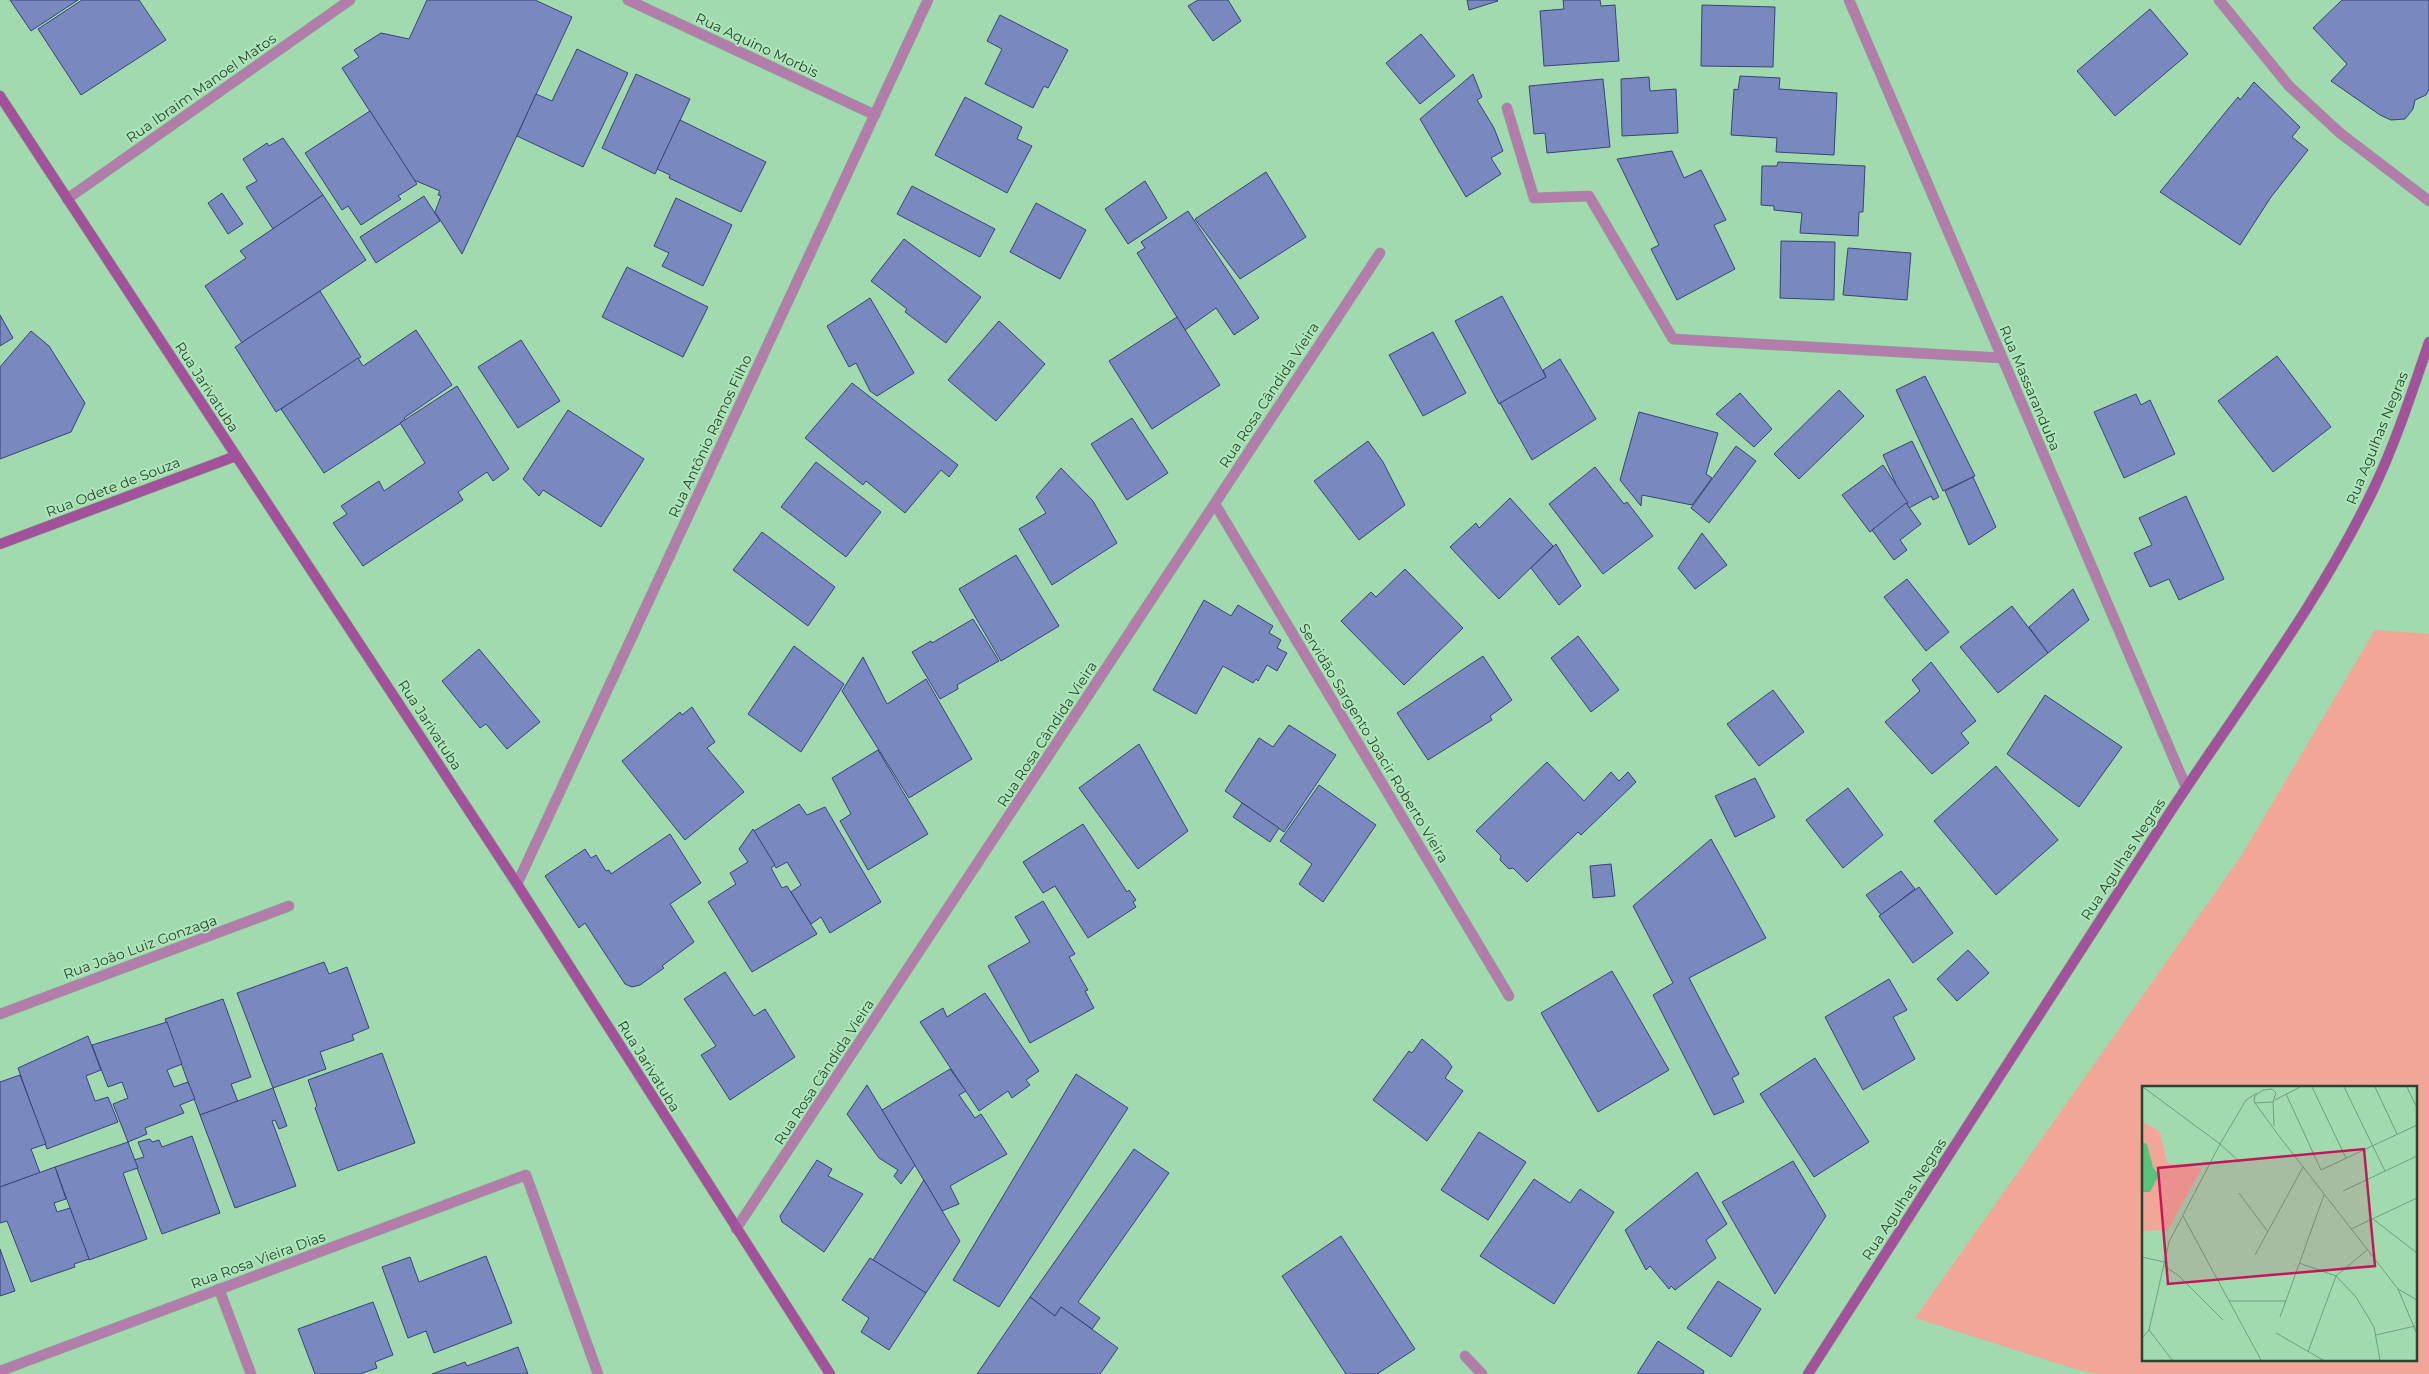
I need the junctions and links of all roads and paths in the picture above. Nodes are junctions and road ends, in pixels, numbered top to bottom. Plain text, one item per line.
1 (350, 0) edge
2 (628, 0) edge
3 (928, 0) edge
4 (1849, 0) edge
5 (2219, 0) edge
6 (0, 96) edge
7 (1507, 108) dead end
8 (875, 115) junction
9 (67, 199) junction
10 (2429, 201) edge
11 (1380, 253) dead end
12 (2429, 342) edge
13 (2002, 358) junction
14 (236, 456) junction
15 (1215, 504) junction
16 (0, 544) edge
17 (2186, 787) junction
18 (517, 884) junction
19 (289, 906) dead end
20 (1509, 996) dead end
21 (0, 1014) edge
22 (736, 1229) junction
23 (219, 1289) junction
24 (1465, 1356) dead end
25 (0, 1371) edge
26 (251, 1374) edge
27 (598, 1374) edge
28 (830, 1374) edge
29 (1482, 1374) edge
30 (1808, 1374) edge

1 - 9 street, Rua Ibraim Manoel Matos
2 - 8 street, Rua Aquino Morbis
3 - 8 street, Rua Antônio Ramos Filho
4 - 13 street, Rua Massaranduba
5 - 10 street
6 - 9 main road, Rua Jarivatuba
7 - 13 street
8 - 18 street, Rua Antônio Ramos Filho
9 - 14 main road, Rua Jarivatuba
11 - 15 street, Rua Rosa Cândida Vieira
12 - 17 main road, Rua Agulhas Negras
13 - 17 street, Rua Massaranduba
14 - 16 main road, Rua Odete de Souza
14 - 18 main road, Rua Jarivatuba
15 - 20 street, Servidão Sargento Joacir Roberto Vieira
15 - 22 street, Rua Rosa Cândida Vieira
17 - 30 main road, Rua Agulhas Negras
18 - 22 main road, Rua Jarivatuba
19 - 21 street, Rua João Luiz Gonzaga
22 - 28 main road, Rua Jarivatuba
23 - 25 street, Rua Rosa Vieira Dias
23 - 26 street
23 - 27 street, Rua Rosa Vieira Dias
24 - 29 street

